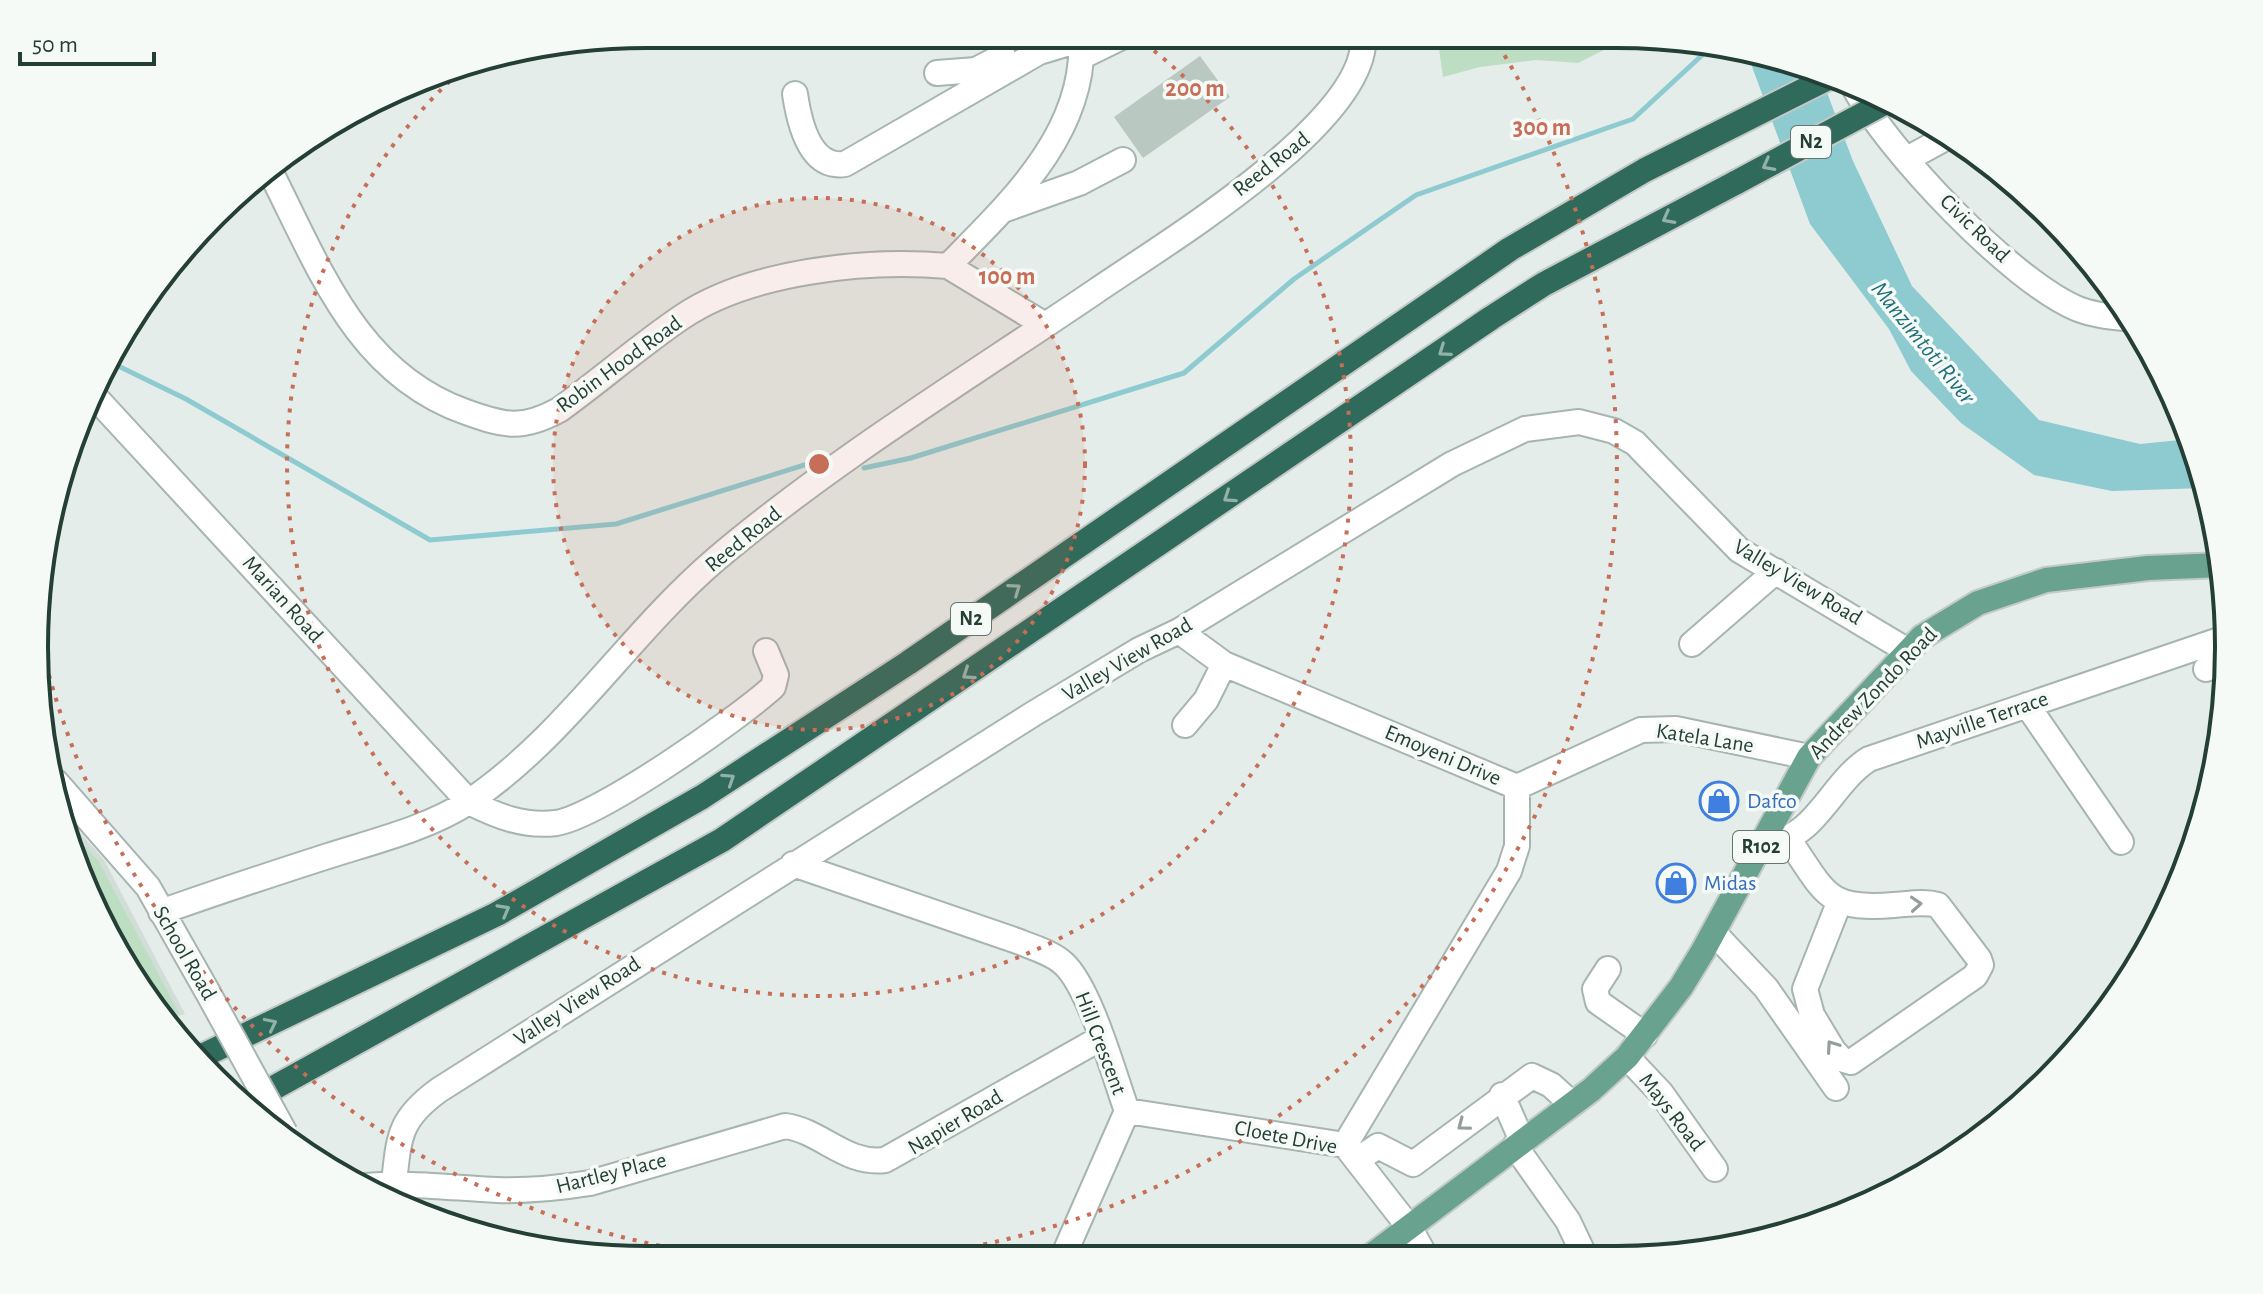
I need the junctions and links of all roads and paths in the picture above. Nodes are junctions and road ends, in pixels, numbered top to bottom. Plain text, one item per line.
1 (1019, 48) edge
2 (1058, 48) edge
3 (1081, 48) edge
4 (1362, 48) edge
5 (937, 73) dead end
6 (1818, 83) edge
7 (795, 94) dead end
8 (1862, 102) edge
9 (1876, 108) edge
10 (1938, 142) edge
11 (1907, 159) junction
12 (1123, 160) dead end
13 (274, 179) edge
14 (1003, 210) junction
15 (948, 266) junction
16 (2115, 316) edge
17 (1045, 325) junction
18 (101, 403) edge
19 (2209, 566) edge
20 (1776, 571) junction
21 (1179, 631) junction
22 (2215, 641) edge
23 (1692, 644) dead end
24 (766, 651) dead end
25 (1908, 651) junction
26 (1224, 664) junction
27 (2027, 705) junction
28 (1185, 725) dead end
29 (1809, 757) junction
30 (1517, 787) junction
31 (66, 793) edge
32 (469, 802) junction
33 (1776, 841) junction
34 (2121, 842) dead end
35 (793, 864) junction
36 (1839, 903) junction
37 (161, 912) junction
38 (1714, 933) junction
39 (1608, 969) dead end
40 (1645, 1035) junction
41 (1101, 1038) junction
42 (207, 1053) edge
43 (1627, 1057) junction
44 (1836, 1088) dead end
45 (1502, 1095) junction
46 (254, 1099) edge
47 (1572, 1104) junction
48 (1127, 1111) junction
49 (276, 1117) edge
50 (757, 1132) joint
51 (1518, 1144) junction
52 (1351, 1153) junction
53 (1715, 1169) dead end
54 (394, 1183) junction
55 (382, 1184) edge
56 (1409, 1227) junction
57 (1068, 1246) edge
58 (1384, 1246) edge
59 (1420, 1246) edge
60 (1580, 1246) edge

1 - 5 street
2 - 7 street
3 - 14 street
4 - 17 street, Reed Road
42 -> 6 highway, N2
8 - 11 street, Civic Road
9 -> 46 highway, N2, bridge
10 - 11 street
11 - 16 street, Civic Road
12 - 14 street
13 - 15 street, Robin Hood Road
14 - 15 street
15 - 17 street
17 - 32 street, Reed Road
18 - 32 street, Marian Road
19 - 25 main road, Andrew Zondo Road / R102
20 - 21 street, Valley View Road
20 - 23 street
20 - 25 street, Valley View Road
21 - 26 street, Emoyeni Drive
21 - 35 street, Valley View Road
22 - 27 street, Mayville Terrace
24 - 32 street
25 - 29 main road, Andrew Zondo Road / R102
26 - 28 street
26 - 30 street, Emoyeni Drive
27 - 33 street, Mayville Terrace
27 - 34 street
29 - 30 street, Katela Lane
29 - 33 main road, Andrew Zondo Road / R102
30 - 52 street, Emoyeni Drive
31 - 37 street, School Road
32 - 37 street, Reed Road
33 - 36 street
33 - 38 main road, Andrew Zondo Road / R102
35 - 41 street, Hill Crescent
35 - 54 street, Valley View Road
36 -> 36 street
37 - 49 street, School Road, bridge
38 - 40 main road, Andrew Zondo Road / R102
38 - 44 street
39 - 40 street
40 - 43 main road, Andrew Zondo Road / R102
41 - 48 street, Hill Crescent
41 - 50 street, Napier Road
43 - 47 main road, Andrew Zondo Road / R102
43 - 53 street, Mays Road
45 - 47 street
45 - 51 street
45 -> 52 street
47 - 51 main road, Andrew Zondo Road / R102
48 - 52 street, Cloete Drive
48 - 57 street, Hill Crescent
50 - 54 street, Hartley Place
51 - 56 main road, Andrew Zondo Road / R102
51 - 60 street
52 - 56 street, Cloete Drive
54 - 55 street, Hartley Place
56 - 58 main road, Andrew Zondo Road / R102
56 - 59 street, Cloete Drive

